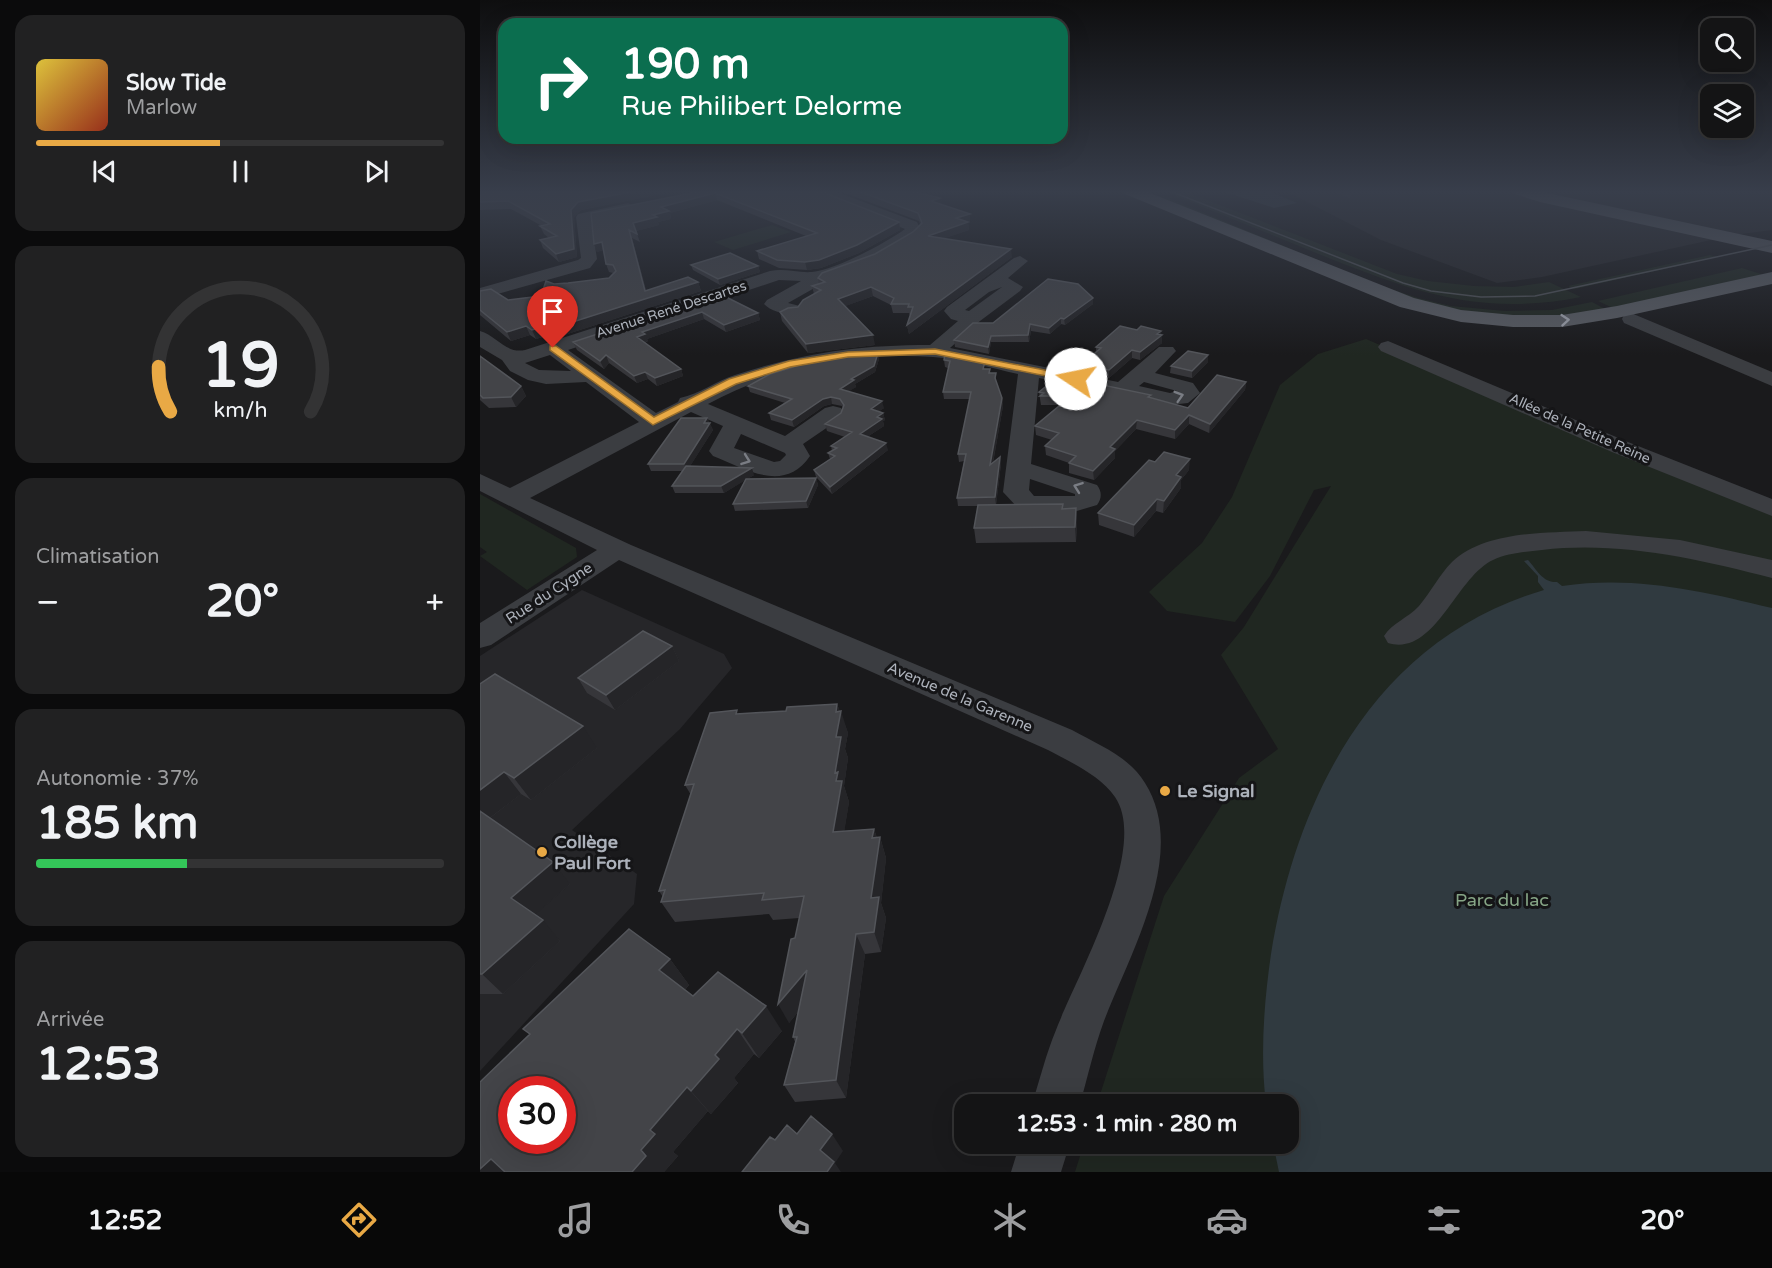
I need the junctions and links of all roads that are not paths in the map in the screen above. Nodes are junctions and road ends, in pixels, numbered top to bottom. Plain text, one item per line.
1 (587, 246) edge
2 (887, 246) edge
3 (1266, 246) edge
4 (1292, 246) edge
5 (1717, 246) edge
6 (766, 259) edge
7 (1020, 261) dead end
8 (1762, 262) edge
9 (584, 264) junction
10 (789, 273) junction
11 (817, 277) junction
12 (1772, 278) edge
13 (550, 286) edge
14 (1772, 289) edge
15 (1723, 290) junction
16 (480, 294) edge
17 (1611, 294) dead end
18 (794, 310) edge
19 (1630, 319) dead end
20 (480, 337) edge
21 (1388, 347) dead end
22 (553, 348) junction
23 (935, 351) junction
24 (1166, 351) dead end
25 (510, 357) junction
26 (1029, 370) junction
27 (1140, 375) junction
28 (591, 376) junction
29 (1772, 380) edge
30 (1122, 389) junction
31 (688, 403) junction
32 (833, 413) dead end
33 (653, 422) junction
34 (739, 425) junction
35 (787, 446) junction
36 (1019, 468) dead end
37 (480, 481) edge
38 (510, 498) junction
39 (1772, 508) edge
40 (617, 549) junction
41 (1772, 569) edge
42 (1399, 636) dead end
43 (480, 637) edge
44 (1059, 1094) edge
45 (1041, 1154) edge
46 (1036, 1172) edge

1 - 9 street
2 - 11 street, Avenue René Descartes
3 -> 15 main road
4 - 17 main road
5 - 8 main road
6 - 10 street, Avenue René Descartes
7 - 23 street
9 - 13 street
9 - 16 street
10 - 11 street, Avenue René Descartes
10 - 22 street, Avenue René Descartes
11 - 18 street, Avenue René Descartes
12 - 15 main road
14 - 15 main road
19 - 29 street
20 - 25 street
21 - 39 street, Allée de la Petite Reine
22 - 25 street, Avenue René Descartes
22 - 28 street
23 - 26 street
23 - 31 street
24 - 27 street
25 - 28 street
26 - 30 street
26 - 36 street
27 - 30 street
30 -> 27 street
28 - 33 street
31 - 33 street
31 - 34 street
32 - 35 street
33 - 38 street
34 - 35 street
34 -> 35 street
37 - 38 street, Avenue de la Garenne
38 - 40 street, Avenue de la Garenne
40 - 43 street, Rue du Cygne
40 - 44 street, Avenue de la Garenne
41 - 42 street
45 - 46 street

